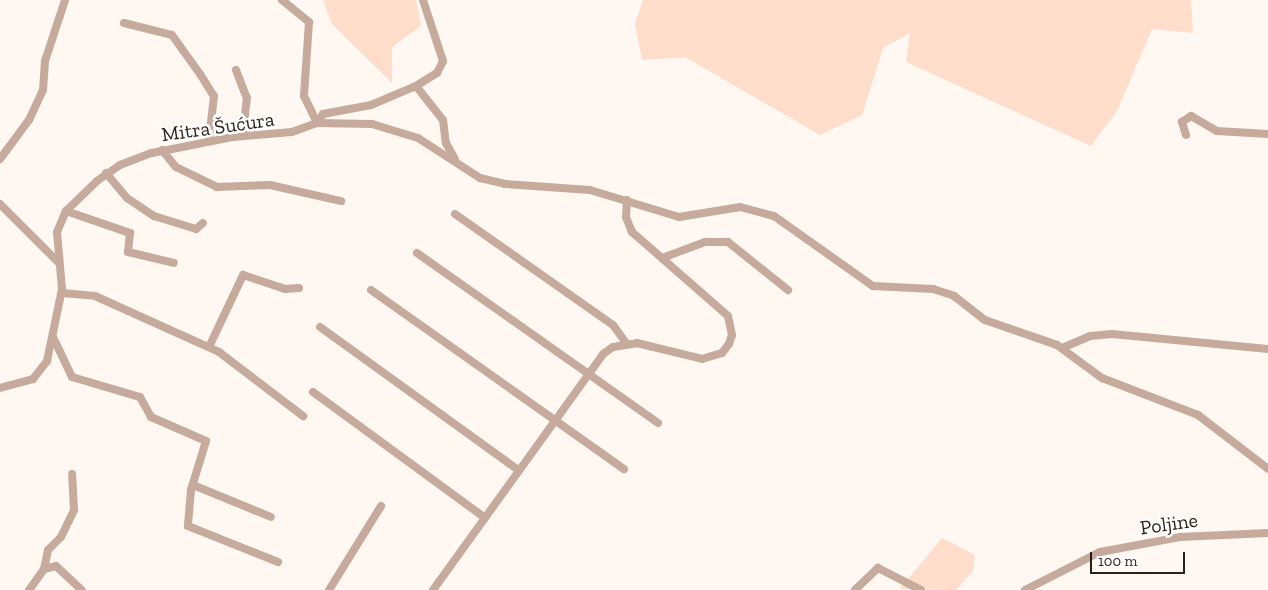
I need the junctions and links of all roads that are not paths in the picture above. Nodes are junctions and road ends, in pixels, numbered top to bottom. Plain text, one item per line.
1 (65, 0) edge
2 (282, 0) edge
3 (424, 0) edge
4 (124, 23) dead end
5 (236, 70) dead end
6 (416, 86) junction
7 (317, 123) junction
8 (1268, 134) edge
9 (1186, 135) dead end
10 (242, 136) junction
11 (209, 140) junction
12 (162, 150) junction
13 (0, 159) edge
14 (455, 160) junction
15 (106, 174) junction
16 (627, 200) junction
17 (341, 201) dead end
18 (0, 204) edge
19 (66, 211) junction
20 (455, 214) dead end
21 (203, 222) dead end
22 (417, 253) dead end
23 (662, 258) junction
24 (58, 262) junction
25 (174, 263) dead end
26 (299, 288) dead end
27 (371, 290) dead end
28 (788, 290) dead end
29 (62, 292) junction
30 (320, 327) dead end
31 (53, 337) junction
32 (626, 343) junction
33 (209, 347) junction
34 (1062, 348) junction
35 (1268, 349) edge
36 (588, 373) junction
37 (0, 388) edge
38 (313, 392) dead end
39 (303, 416) dead end
40 (555, 419) junction
41 (658, 423) dead end
42 (1268, 468) edge
43 (624, 469) dead end
44 (518, 470) junction
45 (72, 474) dead end
46 (193, 485) junction
47 (381, 506) dead end
48 (271, 517) dead end
49 (485, 518) junction
50 (1268, 534) edge
51 (278, 562) dead end
52 (44, 569) junction
53 (30, 590) edge
54 (82, 590) edge
55 (329, 590) edge
56 (433, 590) edge
57 (855, 590) edge
58 (921, 590) edge
59 (1025, 590) edge

1 - 13 street
2 - 7 street
3 - 6 street, Mitra Šućura
4 - 11 street
5 - 10 street
6 - 7 street, Mitra Šućura
6 - 14 street
7 - 10 street, Mitra Šućura
7 - 14 street
8 - 9 street
10 - 11 street, Mitra Šućura
11 - 12 street, Mitra Šućura
12 - 15 street, Mitra Šućura
12 - 17 street
14 - 16 street
15 - 19 street, Mitra Šućura
15 - 21 street
16 - 23 street
16 - 34 street
18 - 24 street
19 - 24 street, Mitra Šućura
19 - 25 street
20 - 32 street
22 - 36 street
23 - 28 street
23 - 32 street
24 - 29 street, Mitra Šućura
26 - 33 street
27 - 40 street
29 - 31 street, Mitra Šućura
29 - 33 street
30 - 44 street
31 - 37 street, Mitra Šućura
31 - 46 street
32 - 36 street
33 - 39 street
34 - 35 street
34 - 42 street
36 - 40 street
36 - 41 street
38 - 49 street
40 - 43 street
40 - 44 street
44 - 49 street
45 - 52 street
46 - 48 street
46 - 51 street
47 - 55 street
49 - 56 street
50 - 59 street, Poljine
52 - 53 street
52 - 54 street
57 - 58 street

